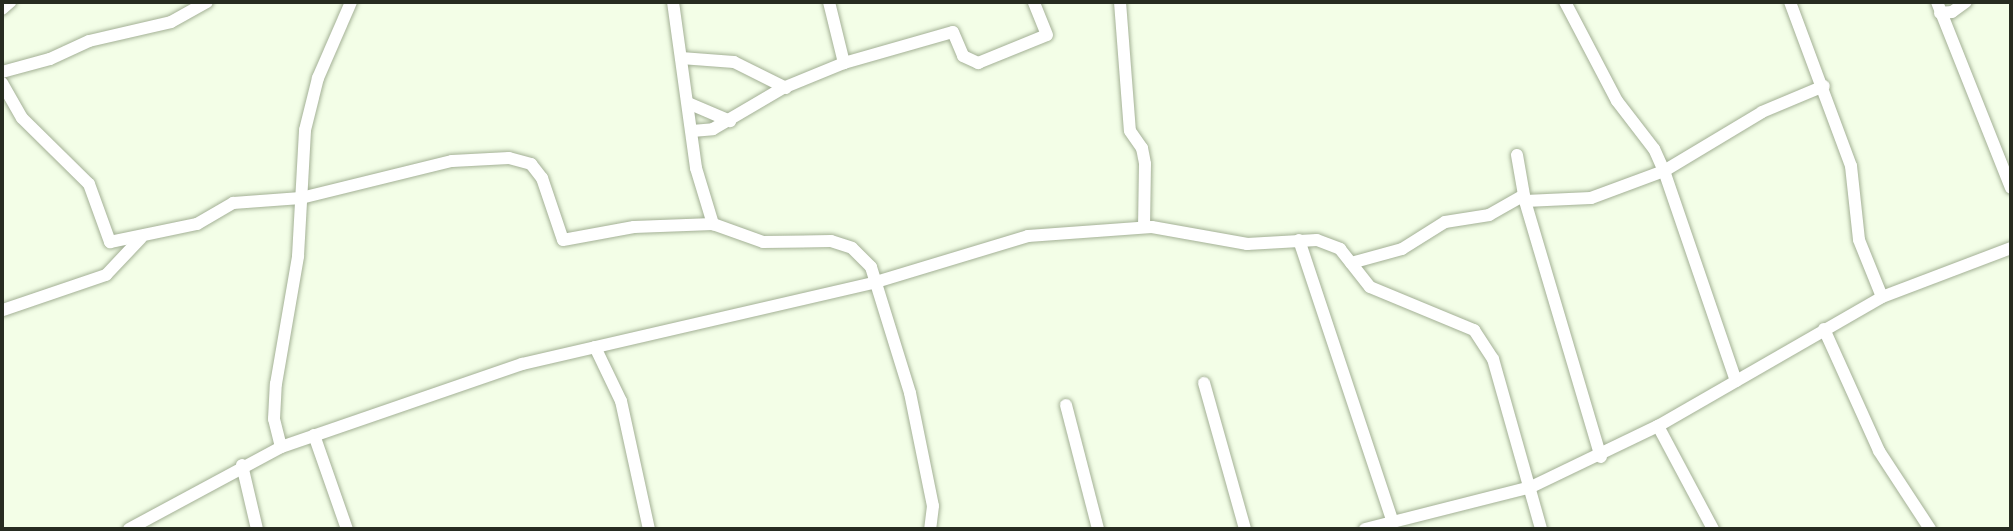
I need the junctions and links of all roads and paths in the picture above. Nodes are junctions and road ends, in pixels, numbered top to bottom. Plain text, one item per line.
1 (10, 2) edge
2 (207, 2) edge
3 (351, 2) edge
4 (673, 2) edge
5 (829, 2) edge
6 (1034, 2) edge
7 (1120, 2) edge
8 (1565, 2) edge
9 (1966, 2) edge
10 (1793, 3) edge
11 (1939, 7) edge
12 (2, 9) edge
13 (681, 58) junction
14 (844, 63) junction
15 (2, 72) edge
16 (2, 83) edge
17 (1824, 86) junction
18 (786, 88) junction
19 (688, 103) junction
20 (730, 121) junction
21 (692, 131) junction
22 (1517, 155) dead end
23 (1664, 171) junction
24 (2011, 188) edge
25 (301, 198) junction
26 (1525, 198) junction
27 (713, 224) junction
28 (1144, 227) junction
29 (141, 238) junction
30 (1299, 240) junction
31 (2011, 248) edge
32 (1352, 263) junction
33 (876, 282) junction
34 (1882, 297) junction
35 (3, 310) edge
36 (1824, 329) junction
37 (596, 346) junction
38 (1736, 381) junction
39 (1204, 383) dead end
40 (1066, 405) dead end
41 (1658, 426) junction
42 (314, 435) junction
43 (281, 447) junction
44 (1601, 457) junction
45 (242, 465) junction
46 (1531, 487) junction
47 (1394, 522) junction
48 (255, 523) edge
49 (129, 529) edge
50 (247, 529) edge
51 (347, 529) edge
52 (649, 529) edge
53 (930, 529) edge
54 (1098, 529) edge
55 (1245, 529) edge
56 (1365, 529) edge
57 (1541, 529) edge
58 (1713, 529) edge
59 (1930, 529) edge

1 - 12 street
2 - 15 street
3 - 25 street
4 - 13 street
5 - 14 street
6 - 14 street
7 - 28 street
8 - 23 street
9 - 11 street
10 - 17 street
11 - 24 street
13 - 18 street
13 - 19 street
14 - 18 street
16 - 29 street
17 - 23 street
17 - 34 street
18 - 20 street
19 - 20 street
19 - 21 street
20 - 21 street
21 - 27 street
22 - 26 street
23 - 26 street
23 - 38 street
25 - 27 street
25 - 29 street
25 - 43 street
26 - 32 street
26 - 44 street
27 - 33 street
28 - 30 street
28 - 33 street
29 - 35 street
30 - 32 street
30 - 47 street
31 - 34 street
32 - 46 street
33 - 37 street
33 - 53 street
34 - 36 street
36 - 38 street
36 - 59 street
37 - 42 street
37 - 52 street
38 - 41 street
39 - 55 street
40 - 54 street
41 - 44 street
41 - 58 street
42 - 43 street
42 - 51 street
43 - 45 street
44 - 46 street
45 - 48 street
45 - 49 street
46 - 47 street
46 - 57 street
47 - 56 street
48 - 50 street

